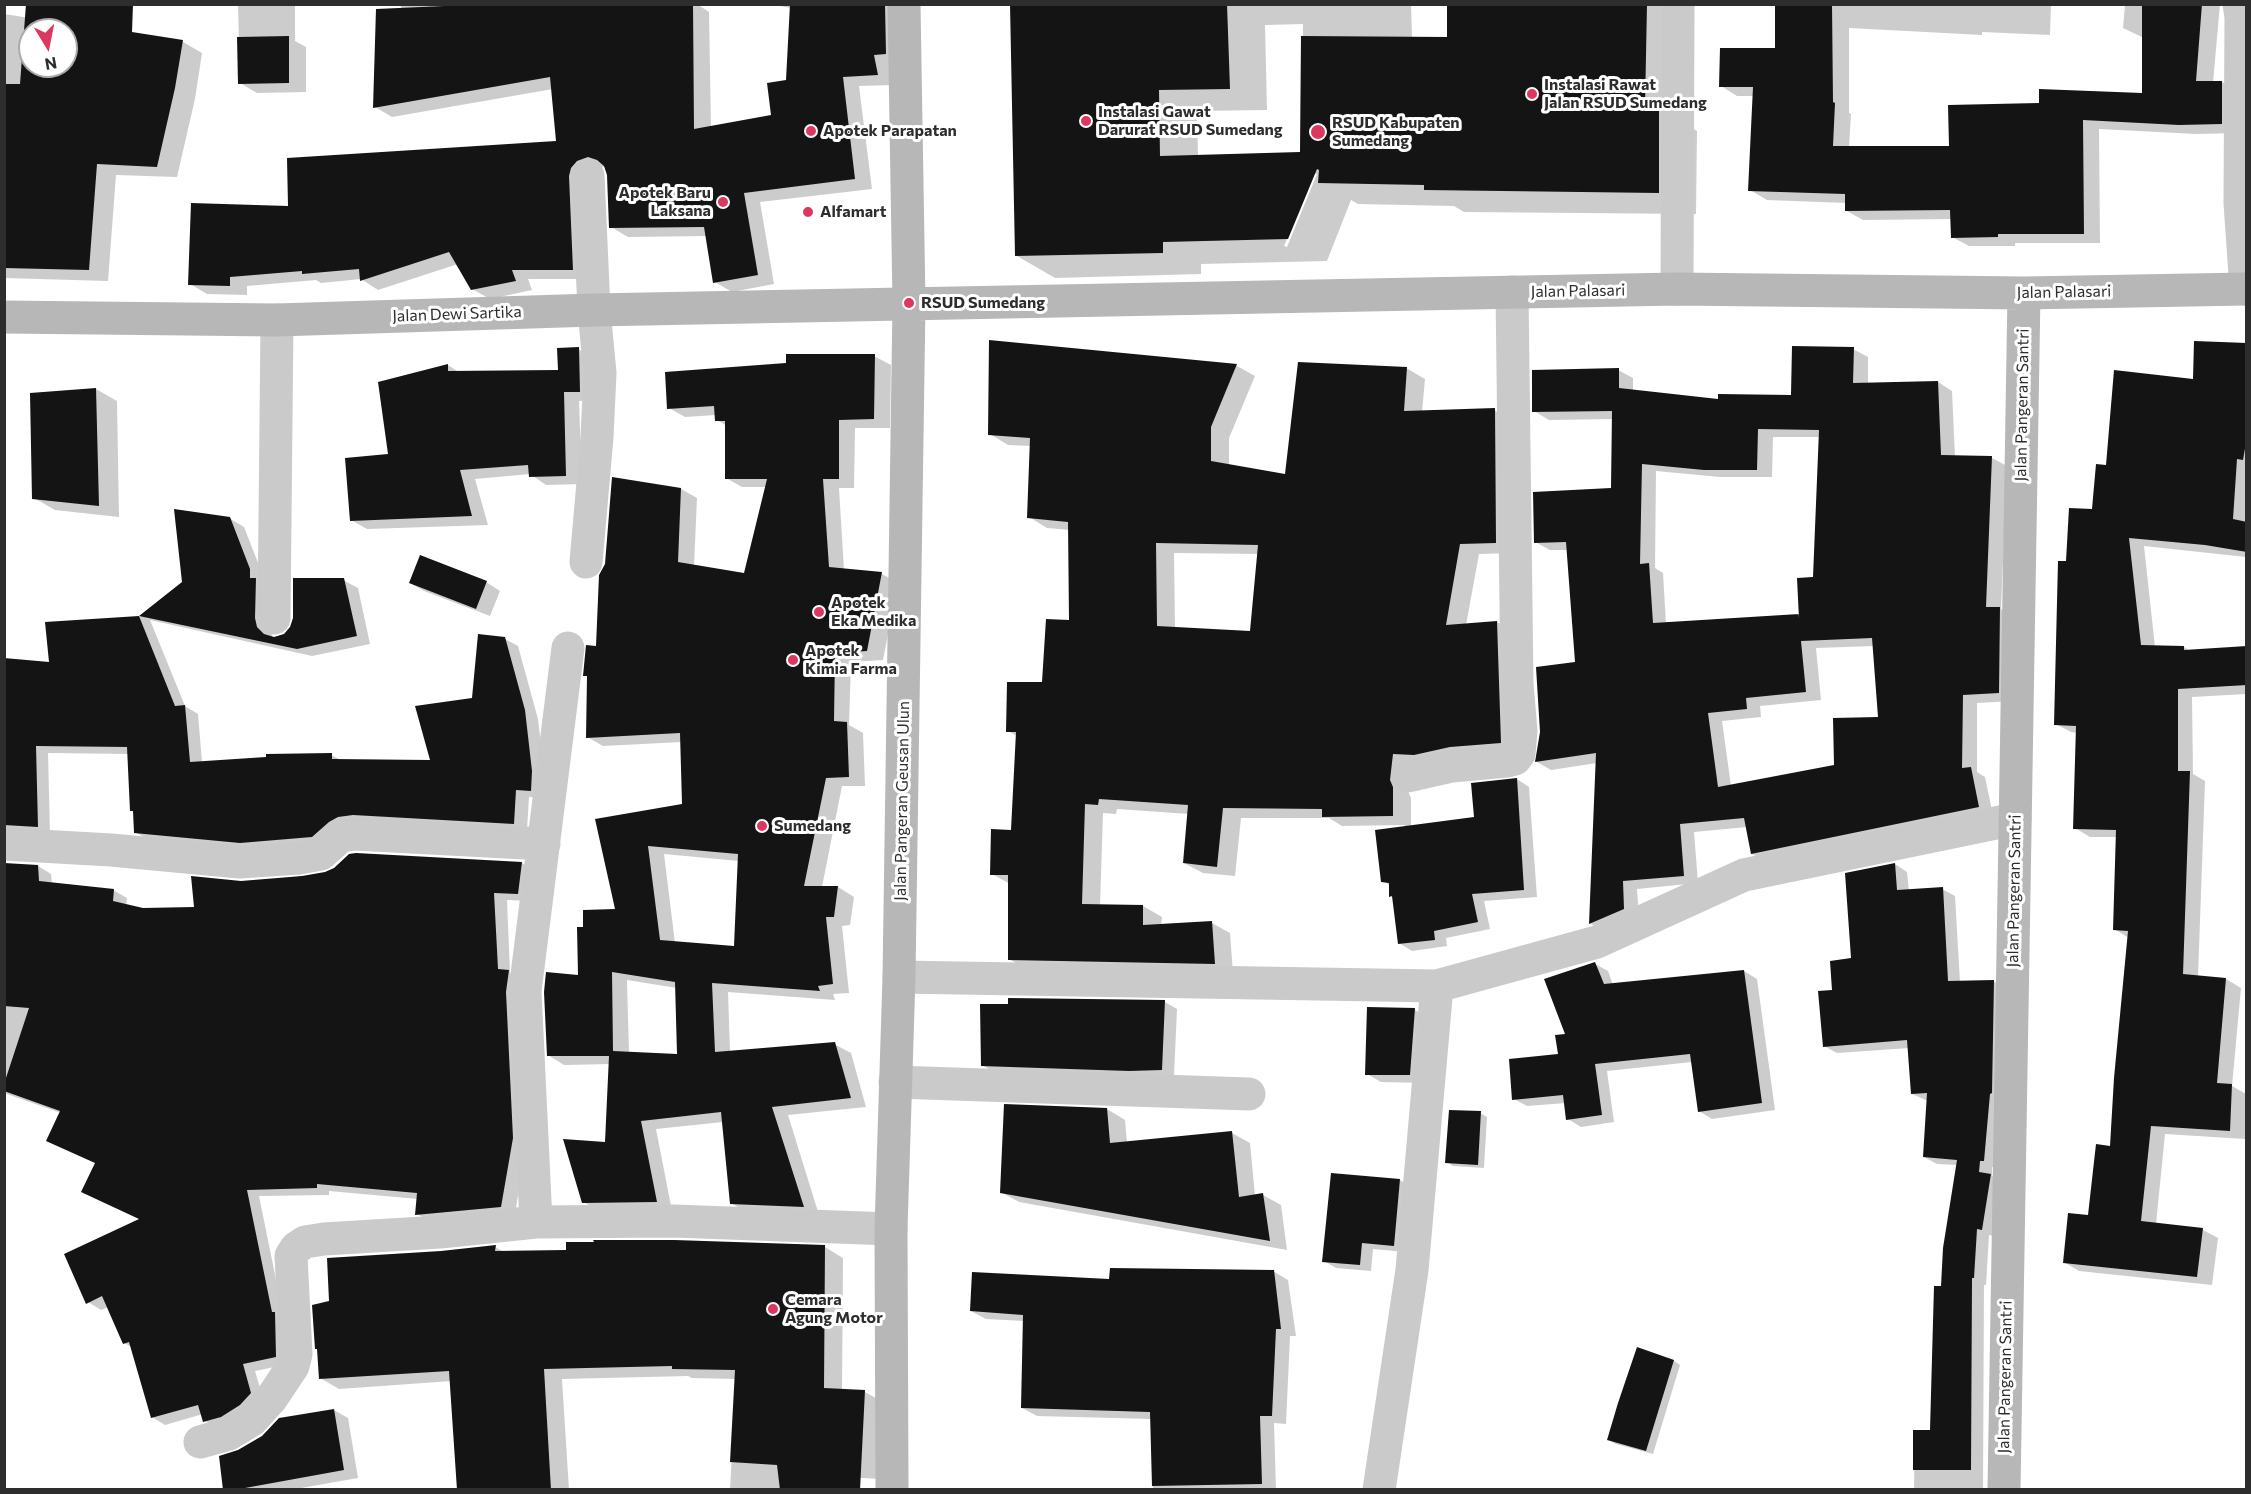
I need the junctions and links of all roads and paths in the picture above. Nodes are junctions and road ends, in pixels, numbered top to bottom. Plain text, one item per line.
1 (904, 4) edge
2 (1678, 4) edge
3 (2239, 4) edge
4 (588, 176) dead end
5 (1677, 289) junction
6 (2246, 289) edge
7 (1512, 292) junction
8 (2024, 293) junction
9 (909, 303) junction
10 (594, 310) junction
11 (4, 317) edge
12 (277, 320) junction
13 (586, 562) dead end
14 (274, 618) dead end
15 (568, 648) dead end
16 (1408, 776) dead end
17 (2015, 819) junction
18 (4, 844) edge
19 (544, 844) junction
20 (899, 977) junction
21 (1437, 986) junction
22 (895, 1082) junction
23 (1249, 1094) dead end
24 (536, 1222) junction
25 (891, 1229) junction
26 (200, 1442) dead end
27 (892, 1490) edge
28 (1379, 1490) edge
29 (2004, 1490) edge

1 - 9 street, Jalan Pangeran Geusan Ulun
2 - 5 street
3 - 6 street
4 - 10 street
5 - 7 street, Jalan Palasari
5 - 8 street, Jalan Palasari
6 - 8 street, Jalan Palasari
7 - 9 street, Jalan Palasari
7 - 16 street
8 - 17 street, Jalan Pangeran Santri
9 - 10 street, Jalan Dewi Sartika
9 - 20 street, Jalan Pangeran Geusan Ulun
10 - 12 street, Jalan Dewi Sartika
10 - 13 street
11 - 12 street, Jalan Dewi Sartika
12 - 14 street
15 - 19 street
17 - 21 street
17 - 29 street, Jalan Pangeran Santri
18 - 19 street
19 - 24 street
20 - 21 street
20 - 22 street, Jalan Pangeran Geusan Ulun
21 - 28 street
22 - 23 street
22 - 25 street, Jalan Pangeran Geusan Ulun
24 - 25 street
24 - 26 street
25 - 27 street, Jalan Pangeran Geusan Ulun

